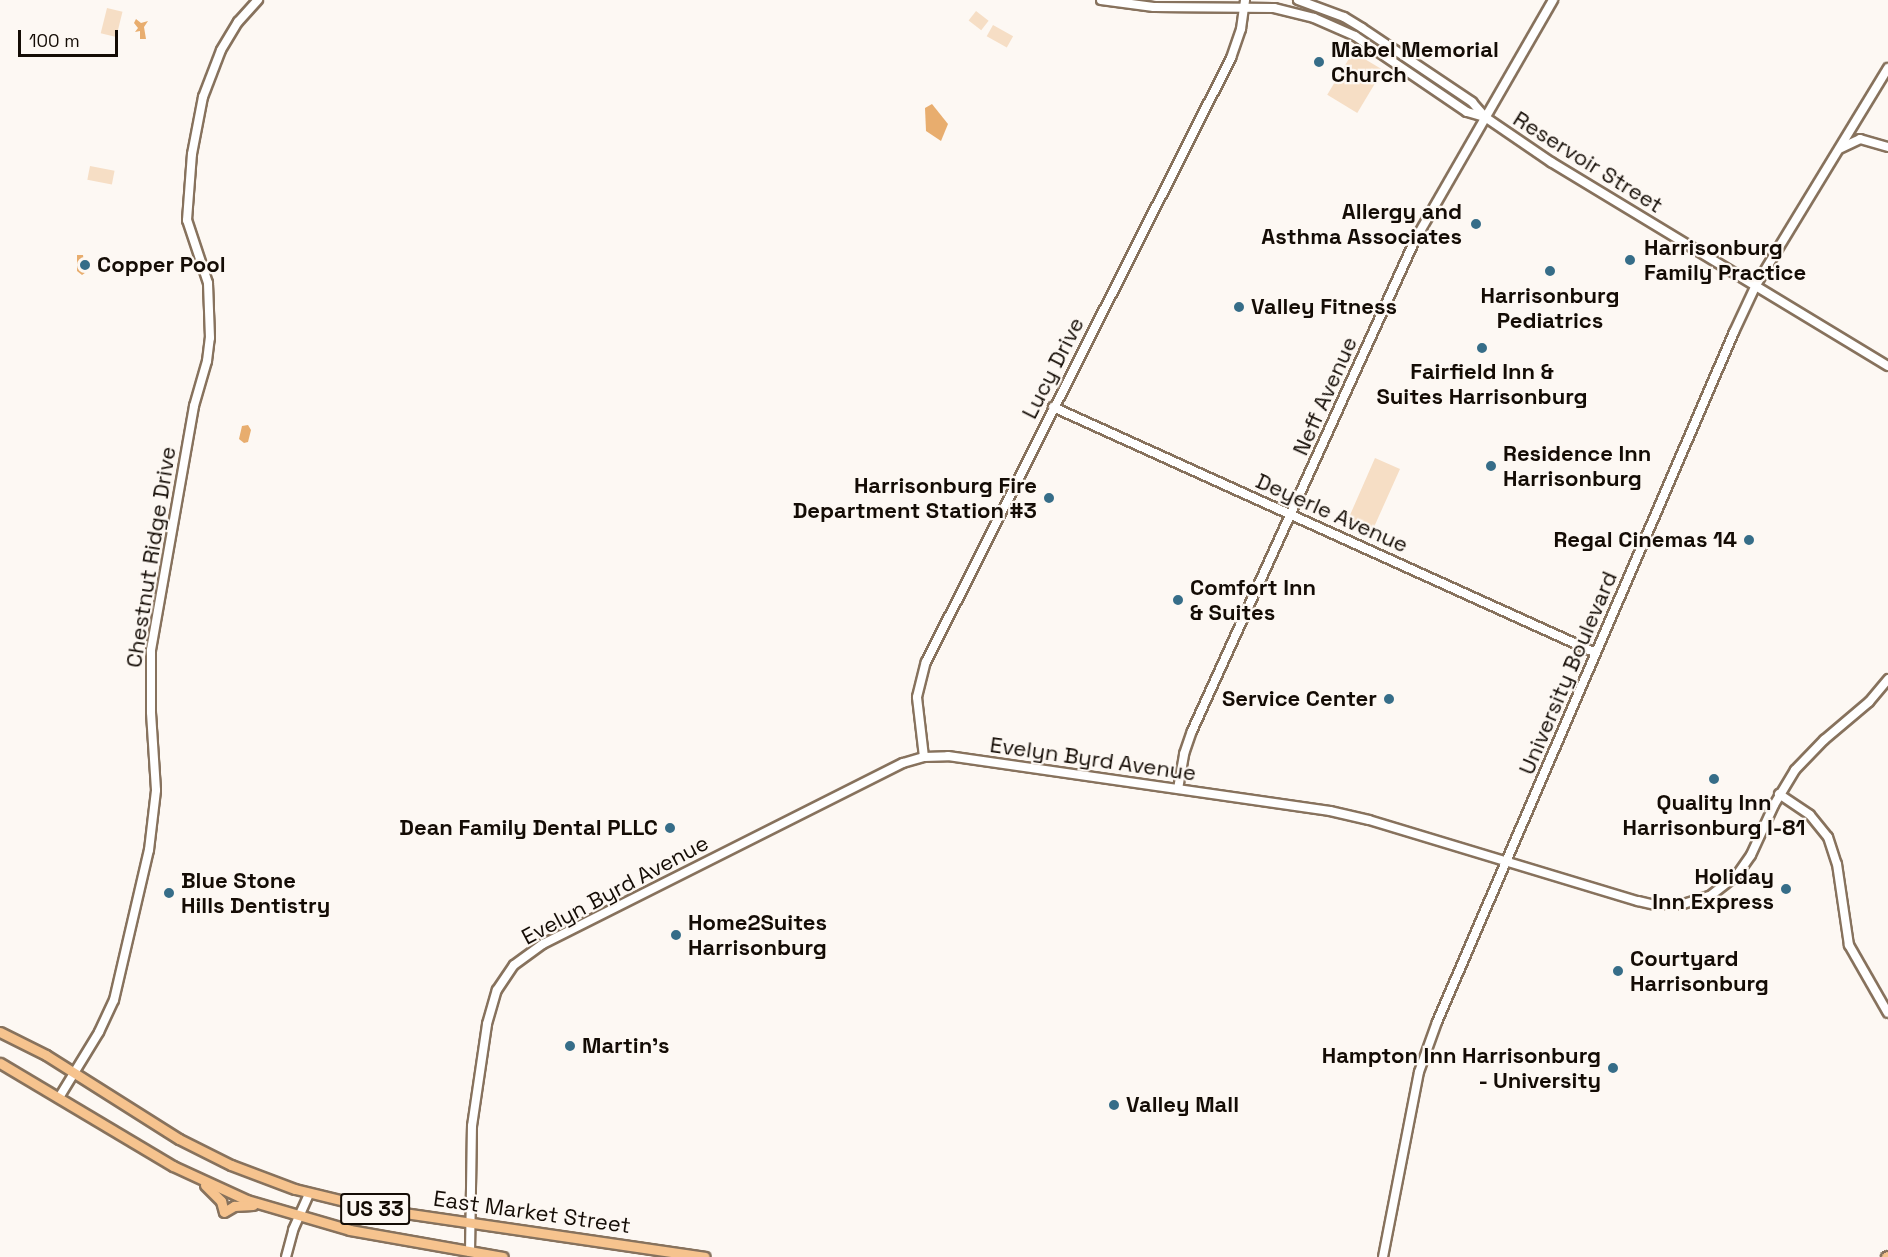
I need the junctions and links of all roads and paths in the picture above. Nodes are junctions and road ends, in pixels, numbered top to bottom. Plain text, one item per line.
1 (258, 0) edge
2 (1101, 0) edge
3 (1298, 0) edge
4 (1553, 0) edge
5 (1244, 4) edge
6 (1888, 68) edge
7 (1485, 117) junction
8 (1888, 147) edge
9 (1840, 149) junction
10 (1756, 285) junction
11 (1888, 366) edge
12 (1053, 407) junction
13 (1291, 514) junction
14 (1596, 653) junction
15 (1888, 678) edge
16 (924, 757) junction
17 (1178, 789) junction
18 (1779, 794) junction
19 (1506, 861) junction
20 (1888, 1013) edge
21 (0, 1032) edge
22 (0, 1062) edge
23 (74, 1072) junction
24 (60, 1096) junction
25 (197, 1178) junction
26 (309, 1194) junction
27 (264, 1206) junction
28 (298, 1217) junction
29 (470, 1224) junction
30 (470, 1252) junction
31 (286, 1257) edge
32 (503, 1257) edge
33 (705, 1257) edge
34 (1383, 1257) edge

1 - 23 street, Chestnut Ridge Drive
2 - 5 street, Reservoir Street
3 - 7 street, Reservoir Street
4 - 7 street, Neff Avenue
5 - 7 street, Reservoir Street
5 - 12 street, Lucy Drive
6 - 9 street, University Boulevard
7 - 10 street, Reservoir Street
7 - 13 street, Neff Avenue
8 - 9 street
9 - 10 street, University Boulevard
10 - 11 street, Reservoir Street
10 - 14 street, University Boulevard
12 - 13 street, Deyerle Avenue
12 - 16 street, Lucy Drive
13 - 14 street, Deyerle Avenue
13 - 17 street, Neff Avenue
14 - 19 street, University Boulevard
15 - 18 street, Evelyn Byrd Avenue
16 - 17 street, Evelyn Byrd Avenue
16 - 29 street, Evelyn Byrd Avenue
17 - 19 street, Evelyn Byrd Avenue
18 - 19 street, Evelyn Byrd Avenue
18 - 20 street
19 - 34 street, University Boulevard
21 - 23 highway, East Market Street / US 33
22 - 24 highway, East Market Street / US 33
23 - 24 street, Chestnut Ridge Drive
23 - 26 highway, East Market Street / US 33
24 - 25 highway, East Market Street / US 33
25 - 27 highway, East Market Street / US 33
25 - 27 highway
26 - 28 street
26 - 29 highway, East Market Street / US 33
27 - 28 highway, East Market Street / US 33
28 - 30 highway, East Market Street / US 33
28 - 31 street
29 - 30 street, Evelyn Byrd Avenue
29 - 33 highway, East Market Street / US 33
30 - 32 highway, East Market Street / US 33

